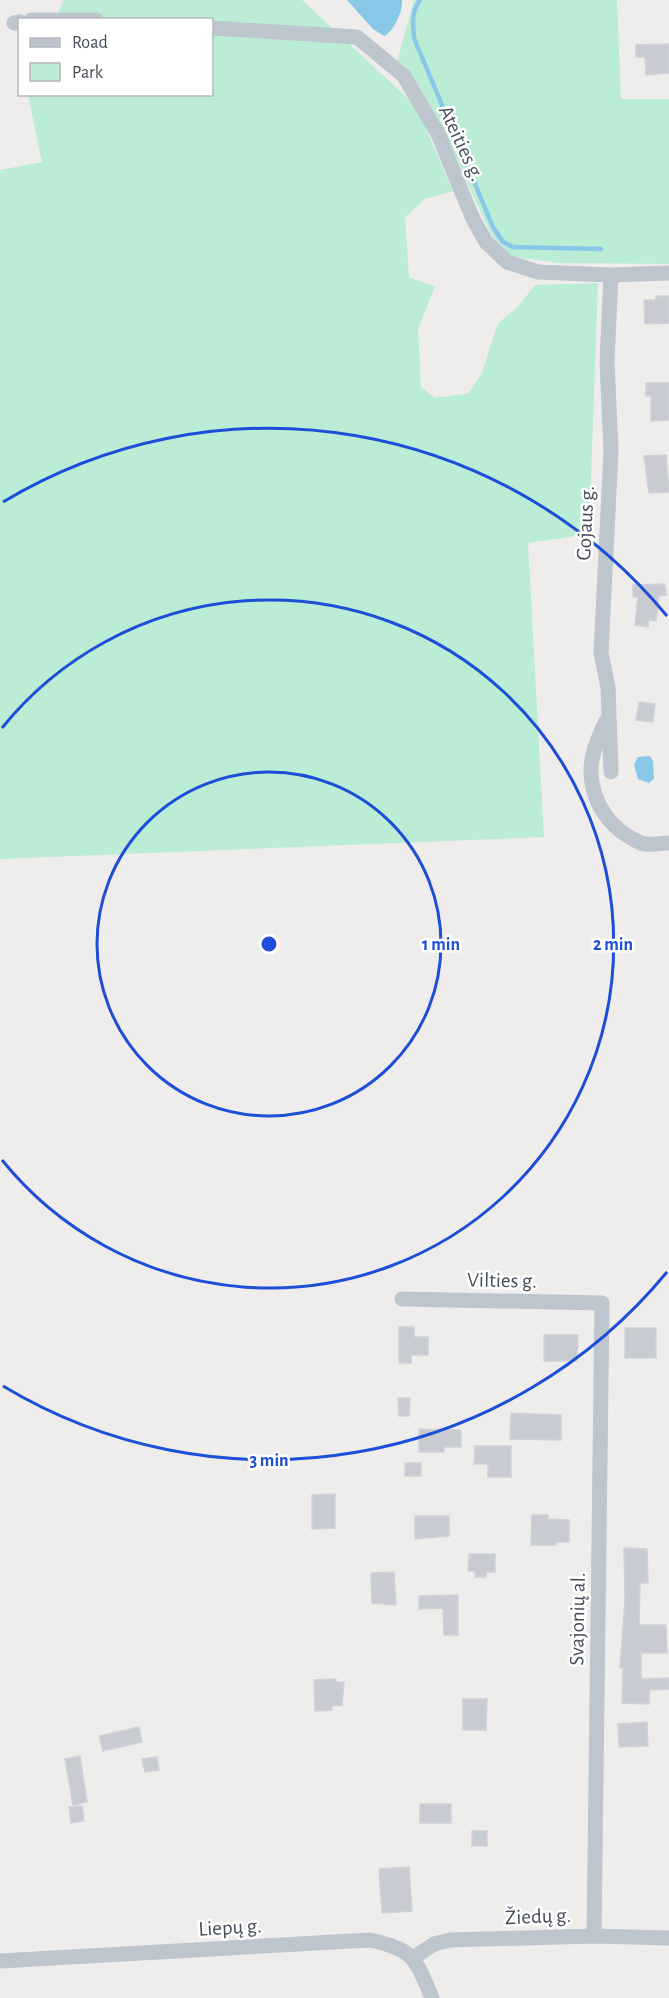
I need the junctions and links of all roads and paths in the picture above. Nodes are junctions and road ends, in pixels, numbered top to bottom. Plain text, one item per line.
1 (213, 28) edge
2 (669, 273) edge
3 (611, 275) junction
4 (608, 715) junction
5 (611, 772) dead end
6 (669, 843) edge
7 (402, 1299) dead end
8 (602, 1303) joint
9 (594, 1936) junction
10 (669, 1938) edge
11 (413, 1958) junction
12 (0, 1960) edge
13 (432, 1998) edge

1 - 3 street, Ateities g.
2 - 3 street, Ateities g.
3 - 4 street, Gojaus g.
4 - 5 street, Gojaus g.
4 - 6 street
7 - 8 street, Vilties g.
8 - 9 street, Svajonių al.
9 - 10 street, Žiedų g.
9 - 11 street, Žiedų g.
11 - 12 street, Liepų g.
11 - 13 street

